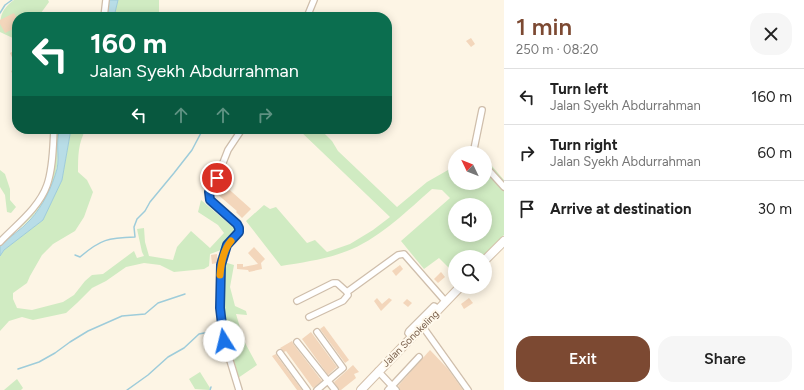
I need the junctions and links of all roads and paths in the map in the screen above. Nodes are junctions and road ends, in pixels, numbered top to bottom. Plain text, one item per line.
1 (106, 0) edge
2 (314, 0) edge
3 (105, 12) edge
4 (309, 12) edge
5 (482, 110) dead end
6 (54, 134) edge
7 (239, 134) edge
8 (475, 146) edge
9 (492, 174) edge
10 (504, 187) edge
11 (504, 240) edge
12 (0, 242) edge
13 (492, 253) edge
14 (347, 292) junction
15 (453, 294) edge
16 (297, 301) dead end
17 (446, 302) junction
18 (439, 309) junction
19 (309, 317) dead end
20 (423, 327) junction
21 (317, 332) dead end
22 (412, 337) junction
23 (298, 342) dead end
24 (280, 353) dead end
25 (418, 357) dead end
26 (378, 371) junction
27 (328, 381) junction
28 (392, 389) edge
29 (240, 390) edge
30 (307, 390) edge
31 (317, 390) edge
32 (335, 390) edge
33 (361, 390) edge
34 (468, 390) edge

1 - 3 street
2 - 4 street
5 - 8 street
6 - 12 street
7 - 29 street
9 - 10 street
11 - 13 street
14 - 16 street
14 - 17 street
14 - 19 street
15 - 17 street, Jalan Sonokeling
17 - 18 street, Jalan Sonokeling
18 - 20 street, Jalan Sonokeling
18 - 22 street
20 - 22 street, Jalan Sonokeling
20 - 34 street
21 - 27 street
22 - 26 street, Jalan Sonokeling
23 - 27 street
24 - 30 street
25 - 28 street
26 - 28 street
26 - 33 street, Jalan Sonokeling
27 - 31 street
27 - 32 street

